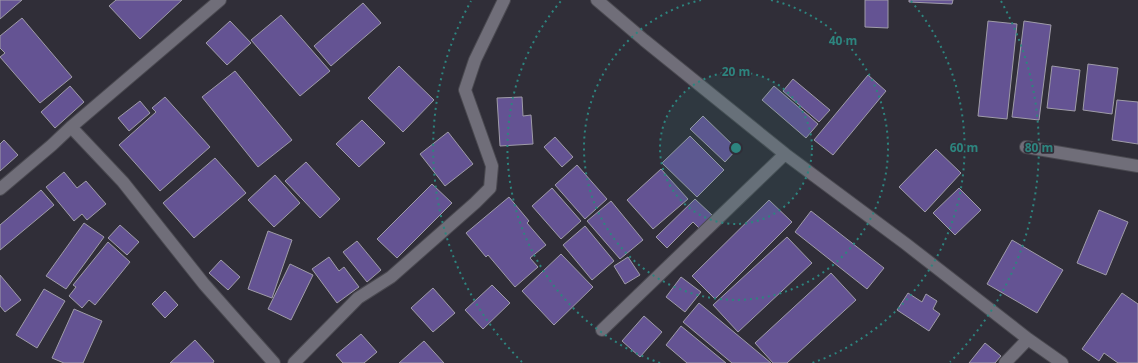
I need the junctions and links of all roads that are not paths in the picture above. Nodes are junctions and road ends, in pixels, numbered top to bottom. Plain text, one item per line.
1 (220, 0) edge
2 (504, 0) edge
3 (597, 0) edge
4 (71, 127) junction
5 (1026, 147) dead end
6 (785, 154) junction
7 (1138, 166) edge
8 (0, 189) edge
9 (602, 330) dead end
10 (1028, 339) junction
11 (274, 363) edge
12 (294, 363) edge
13 (1005, 363) edge
14 (1062, 363) edge

1 - 4 street
2 - 12 street
3 - 6 street
4 - 8 street
4 - 11 street
5 - 7 street
6 - 9 street
6 - 10 street
10 - 13 street
10 - 14 street

